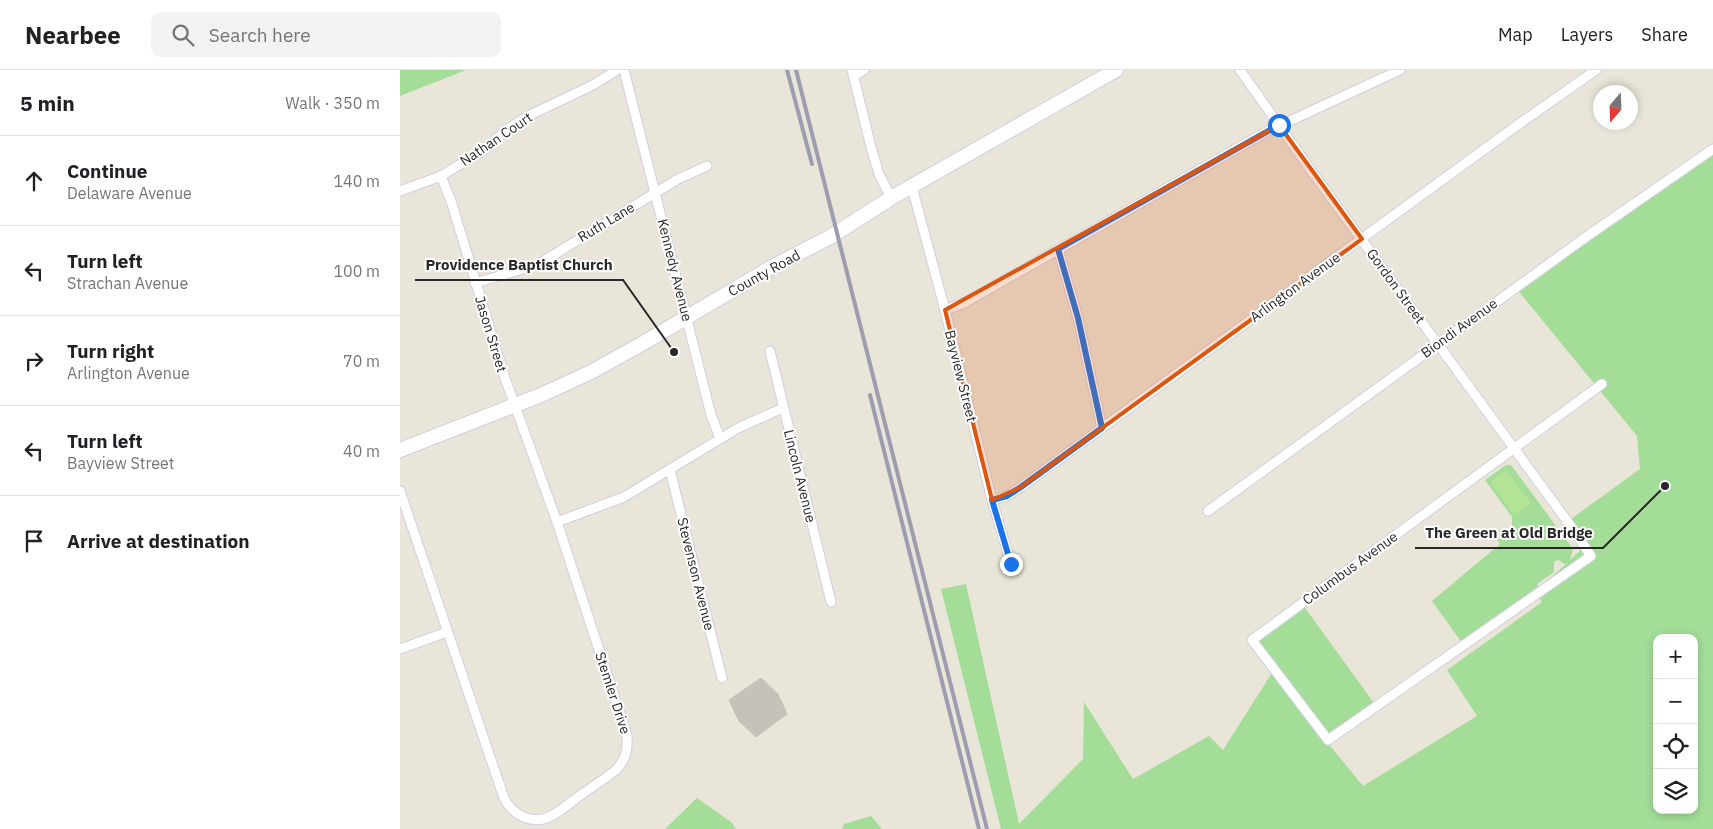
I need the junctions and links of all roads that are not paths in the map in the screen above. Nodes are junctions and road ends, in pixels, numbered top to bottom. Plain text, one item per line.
1 (617, 70) edge
2 (624, 70) edge
3 (864, 70) edge
4 (1116, 70) edge
5 (1240, 70) edge
6 (1400, 70) edge
7 (1596, 70) edge
8 (853, 73) edge
9 (1279, 125) junction
10 (1713, 149) edge
11 (707, 166) dead end
12 (441, 176) junction
13 (912, 186) junction
14 (400, 191) edge
15 (655, 192) junction
16 (891, 198) junction
17 (1362, 239) junction
18 (1058, 249) junction
19 (475, 283) junction
20 (945, 310) junction
21 (686, 318) junction
22 (1437, 343) junction
23 (770, 351) dead end
24 (1602, 384) dead end
25 (515, 405) junction
26 (783, 408) junction
27 (1102, 428) junction
28 (720, 438) junction
29 (1513, 449) junction
30 (400, 450) edge
31 (670, 470) junction
32 (400, 491) edge
33 (992, 500) junction
34 (1208, 511) dead end
35 (557, 522) junction
36 (1011, 564) dead end
37 (831, 602) dead end
38 (447, 632) junction
39 (400, 649) edge
40 (722, 678) dead end
41 (1328, 740) joint

1 - 12 street, Nathan Court
2 - 15 street, Kennedy Avenue
3 - 8 street
4 - 13 street, County Road
5 - 9 street, Gordon Street
6 - 9 street
7 - 17 street, Arlington Avenue
8 - 16 street
9 - 17 street, Gordon Street
9 - 18 street
10 - 22 street, Biondi Avenue
11 - 15 street, Ruth Lane
12 - 14 street, Nathan Court
12 - 19 street, Jason Street
13 - 16 street, County Road
13 - 20 street, Bayview Street
15 - 19 street, Ruth Lane
15 - 21 street, Kennedy Avenue
16 - 21 street, County Road
17 - 22 street, Gordon Street
17 - 27 street, Arlington Avenue
18 - 20 street
18 - 27 street
19 - 25 street, Jason Street
20 - 33 street, Bayview Street
21 - 25 street, County Road
21 - 28 street, Kennedy Avenue
22 - 29 street, Gordon Street
22 - 34 street, Biondi Avenue
23 - 26 street, Lincoln Avenue
24 - 29 street, Columbus Avenue
25 - 30 street, County Road
25 - 35 street, Stemler Drive
26 - 28 street
26 - 37 street, Lincoln Avenue
27 - 33 street, Arlington Avenue
28 - 31 street
29 - 41 street, Columbus Avenue
29 - 41 street, Gordon Street
31 - 35 street
31 - 40 street, Stevenson Avenue
32 - 38 street, Stemler Drive
33 - 36 street, Bayview Street
35 - 38 street, Stemler Drive
38 - 39 street

